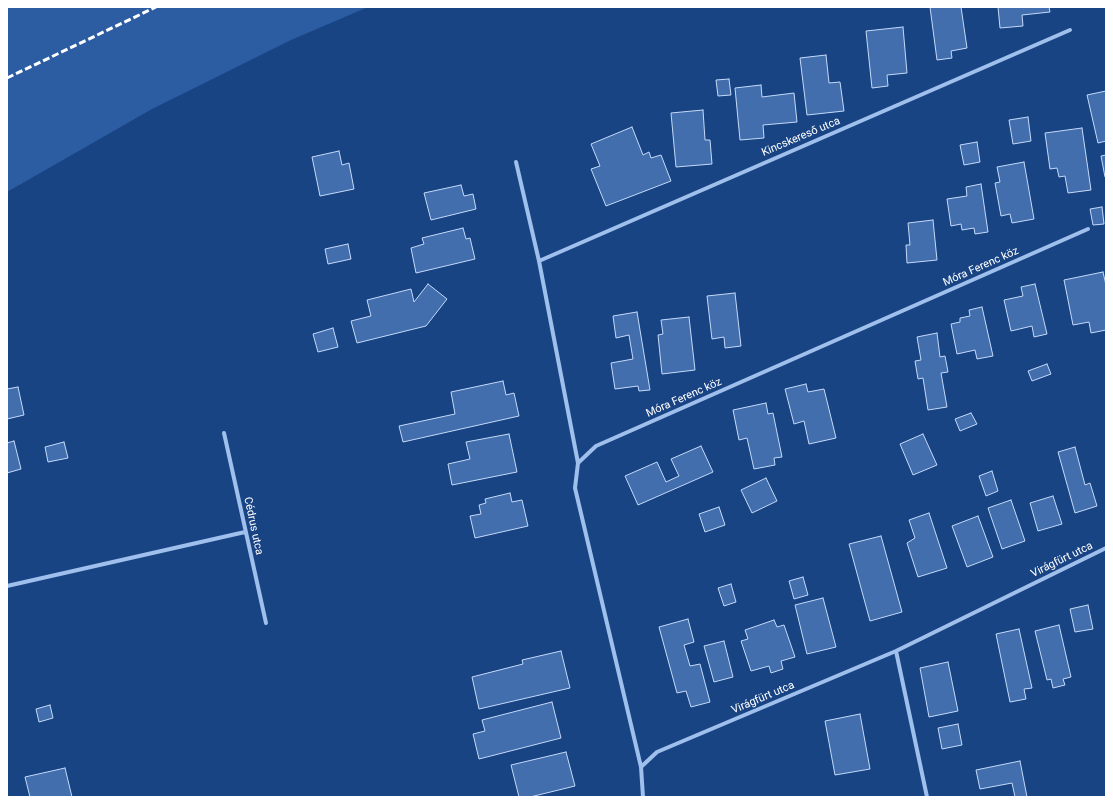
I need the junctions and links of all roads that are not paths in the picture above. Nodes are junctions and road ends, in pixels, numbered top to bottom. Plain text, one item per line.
1 (1070, 30) dead end
2 (516, 162) dead end
3 (1088, 229) dead end
4 (538, 261) junction
5 (224, 432) dead end
6 (578, 463) junction
7 (245, 532) junction
8 (1106, 548) edge
9 (7, 586) edge
10 (266, 623) dead end
11 (896, 651) junction
12 (641, 767) junction
13 (643, 797) edge
14 (927, 797) edge

1 - 4 street, Kincskereső utca
2 - 4 street
3 - 6 street, Móra Ferenc köz
4 - 6 street
5 - 7 street, Cédrus utca
6 - 12 street
7 - 9 street
7 - 10 street, Cédrus utca
8 - 11 street, Virágfürt utca
11 - 12 street, Virágfürt utca
11 - 14 street
12 - 13 street

